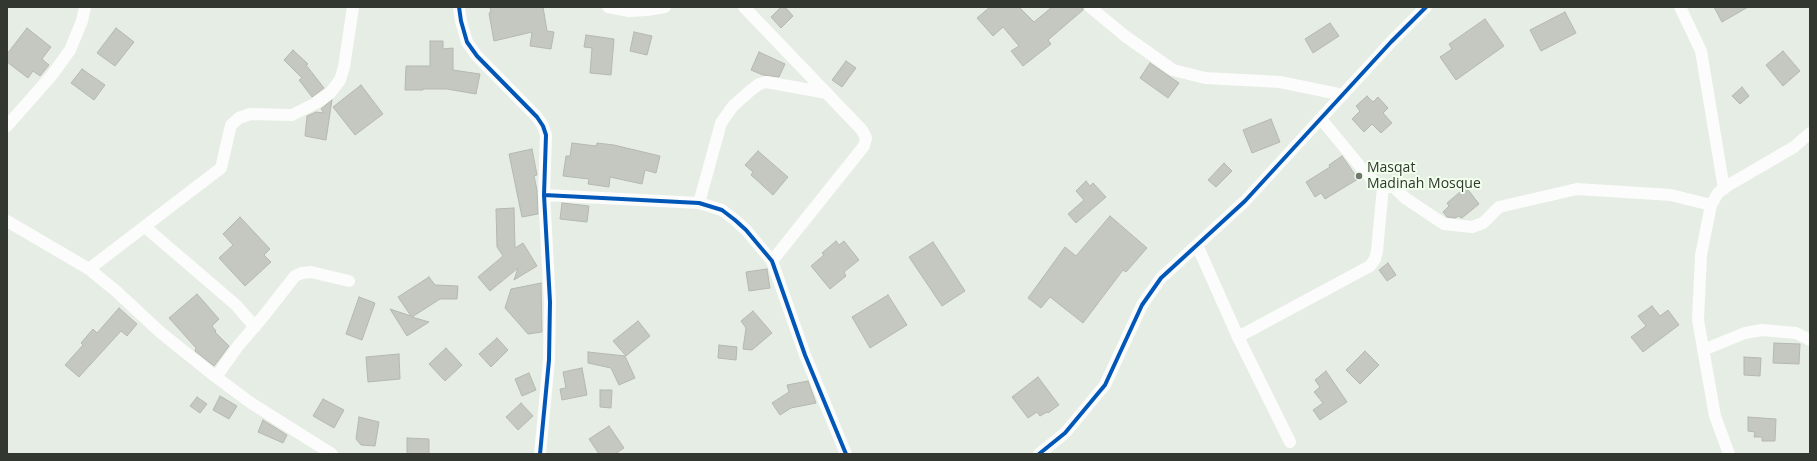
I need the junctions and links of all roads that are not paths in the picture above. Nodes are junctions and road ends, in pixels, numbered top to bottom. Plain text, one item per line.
1 (85, 7) edge
2 (353, 7) edge
3 (459, 7) edge
4 (608, 7) edge
5 (665, 7) edge
6 (744, 7) edge
7 (1090, 7) edge
8 (1426, 7) edge
9 (1680, 7) edge
10 (827, 93) junction
11 (1343, 95) junction
12 (1322, 119) junction
13 (7, 126) edge
14 (1810, 133) edge
15 (1383, 187) junction
16 (1724, 189) junction
17 (544, 195) junction
18 (699, 204) junction
19 (1711, 205) junction
20 (7, 221) edge
21 (145, 227) junction
22 (1198, 245) junction
23 (772, 261) junction
24 (89, 269) junction
25 (349, 280) dead end
26 (255, 327) junction
27 (1238, 337) junction
28 (1810, 340) edge
29 (1703, 350) junction
30 (216, 377) junction
31 (1290, 442) dead end
32 (330, 454) edge
33 (540, 454) edge
34 (846, 454) edge
35 (1039, 454) edge
36 (1729, 454) edge

1 - 13 street
2 - 21 street
3 - 17 street
4 - 5 street
6 - 10 street
7 - 11 street
8 - 11 street
9 - 16 street
10 - 18 street
10 - 23 street
11 - 12 street
12 - 15 street
12 - 22 street
14 - 16 street
15 - 19 street
15 - 27 street
16 - 19 street
17 - 18 street
17 - 33 street
18 - 23 street
19 - 29 street
20 - 24 street
21 - 24 street
21 - 26 street
22 - 27 street
22 - 35 street
23 - 34 street
24 - 30 street
25 - 26 street
26 - 30 street
27 - 31 street
28 - 29 street
29 - 36 street
30 - 32 street

